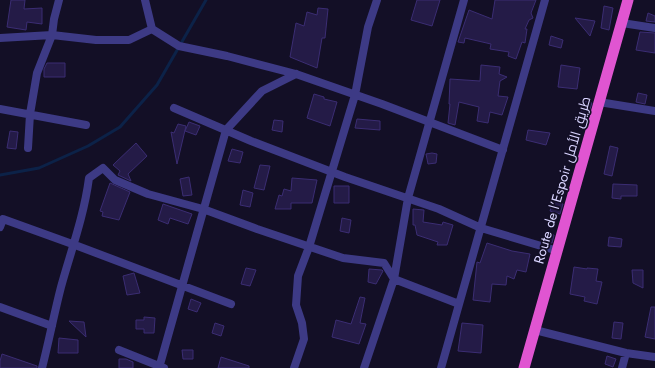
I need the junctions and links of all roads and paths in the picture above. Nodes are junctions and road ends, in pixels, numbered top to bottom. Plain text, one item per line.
1 (59, 0) edge
2 (145, 0) edge
3 (377, 0) edge
4 (464, 0) edge
5 (545, 0) edge
6 (628, 0) edge
7 (622, 23) junction
8 (655, 28) edge
9 (152, 29) junction
10 (52, 35) junction
11 (0, 38) edge
12 (296, 74) junction
13 (356, 95) junction
14 (599, 102) junction
15 (174, 108) dead end
16 (0, 109) edge
17 (655, 111) edge
18 (30, 114) junction
19 (429, 122) junction
20 (86, 125) dead end
21 (226, 130) junction
22 (28, 148) dead end
23 (503, 150) junction
24 (331, 172) junction
25 (408, 198) junction
26 (203, 209) junction
27 (0, 227) edge
28 (481, 228) junction
29 (75, 245) junction
30 (309, 247) junction
31 (558, 251) junction
32 (394, 279) junction
33 (182, 285) junction
34 (231, 304) dead end
35 (459, 304) junction
36 (0, 308) edge
37 (52, 326) junction
38 (535, 330) junction
39 (118, 350) dead end
40 (626, 352) junction
41 (655, 357) edge
42 (161, 367) edge
43 (42, 368) edge
44 (294, 368) edge
45 (364, 368) edge
46 (441, 368) edge
47 (524, 368) edge
48 (622, 368) edge

1 - 10 street
2 - 9 street
3 - 13 street
4 - 19 street
5 - 23 street
6 - 7 highway, Route de l’Espoir طريق الأمل
7 - 8 street
7 - 14 highway, Route de l’Espoir طريق الأمل
9 - 10 street
9 - 12 street
10 - 11 street
10 - 18 street
12 - 13 street
12 - 21 street
13 - 19 street
13 - 24 street
14 - 17 street
14 - 31 highway, Route de l’Espoir طريق الأمل
15 - 21 street
16 - 18 street
18 - 20 street
18 - 22 street
19 - 23 street
19 - 25 street
21 - 24 street
21 - 26 street
23 - 28 street
24 - 25 street
24 - 30 street
25 - 28 street
25 - 32 street
26 - 29 street
26 - 30 street
26 - 33 street
27 - 29 street
28 - 31 street
28 - 35 street
29 - 33 street
29 - 37 street
30 - 32 street
30 - 44 street
31 - 38 highway, Route de l’Espoir طريق الأمل
32 - 35 street
32 - 45 street
33 - 34 street
33 - 42 street
35 - 46 street
36 - 37 street
37 - 43 street
38 - 40 street
38 - 47 highway, Route de l’Espoir طريق الأمل
39 - 42 street
40 - 41 street
40 - 48 street

